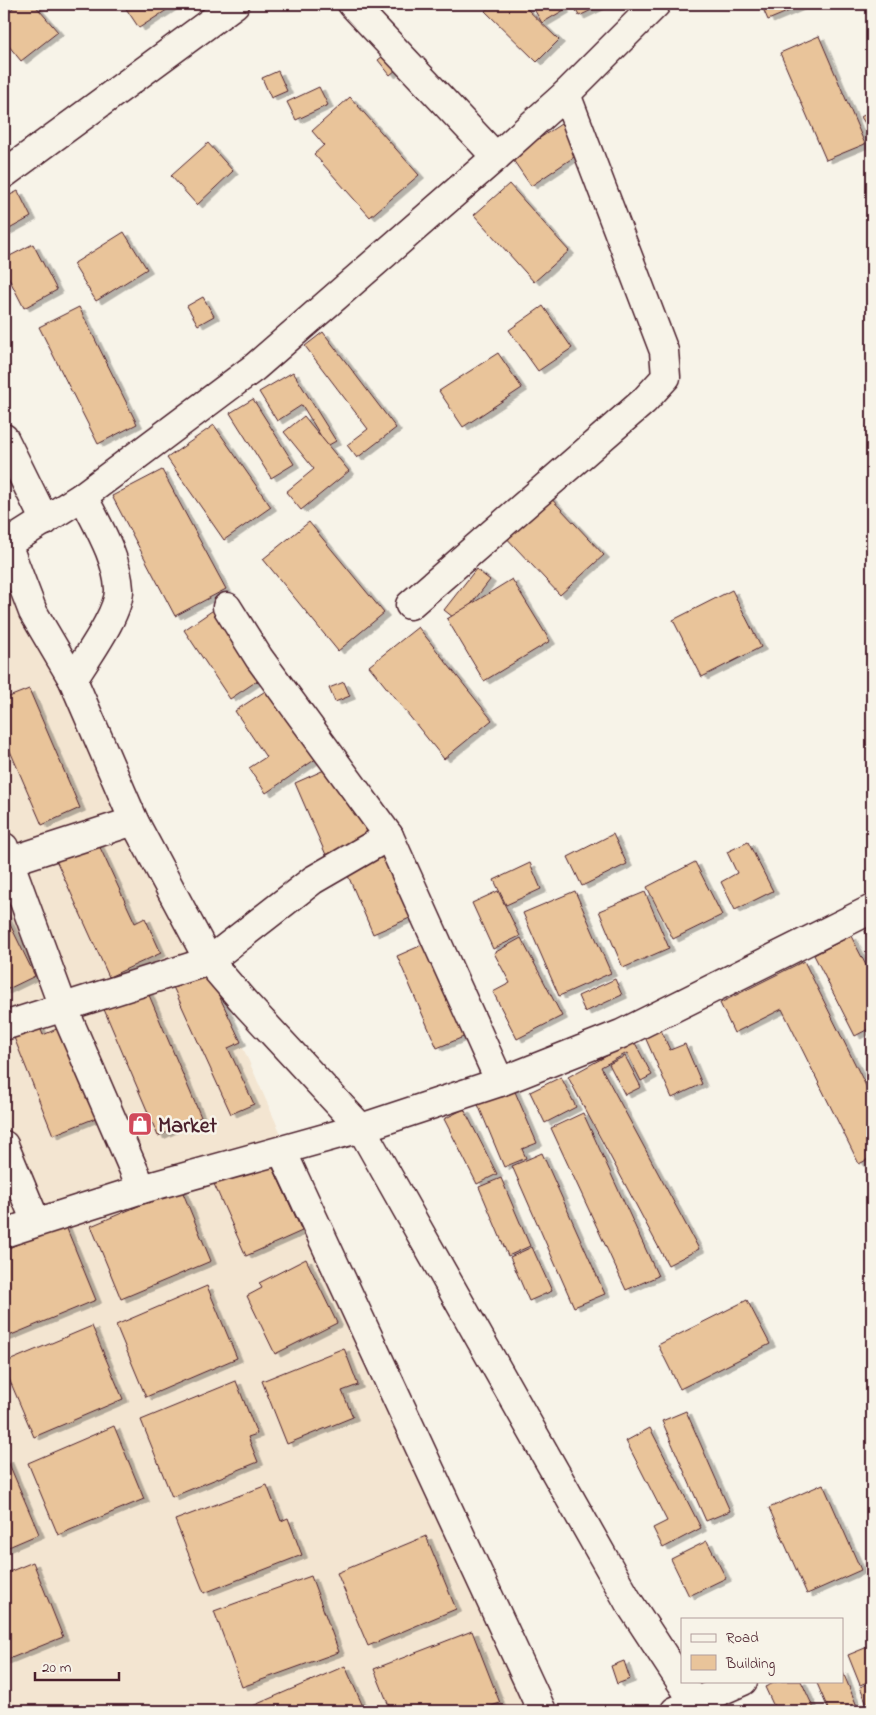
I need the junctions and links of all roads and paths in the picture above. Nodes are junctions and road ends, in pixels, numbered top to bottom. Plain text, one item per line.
1 (235, 4) edge
2 (352, 4) edge
3 (656, 4) edge
4 (566, 94) junction
5 (496, 157) junction
6 (4, 174) edge
7 (4, 438) edge
8 (83, 496) junction
9 (45, 521) junction
10 (5, 545) edge
11 (410, 605) dead end
12 (227, 607) dead end
13 (73, 680) junction
14 (134, 821) junction
15 (389, 836) junction
16 (5, 857) edge
17 (872, 909) edge
18 (209, 961) junction
19 (63, 1007) junction
20 (4, 1026) edge
21 (500, 1082) junction
22 (361, 1128) junction
23 (4, 1145) edge
24 (282, 1151) junction
25 (142, 1189) junction
26 (36, 1222) junction
27 (4, 1232) edge
28 (741, 1682) edge
29 (689, 1708) edge
30 (542, 1711) edge

1 - 6 street
2 - 5 street
3 - 4 street
4 - 5 street
4 - 11 street
5 - 8 street
7 - 9 street
8 - 9 street
8 - 13 street
9 - 10 street
10 - 13 street
12 - 15 street
13 - 14 street
14 - 16 street
14 - 18 street
15 - 18 street
15 - 21 street
16 - 19 street
17 - 21 street
18 - 19 street
18 - 22 street
19 - 20 street
19 - 25 street
21 - 22 street
22 - 24 street
22 - 29 street
23 - 26 street
24 - 25 street
24 - 30 street
25 - 26 street
26 - 27 street
28 - 29 street

